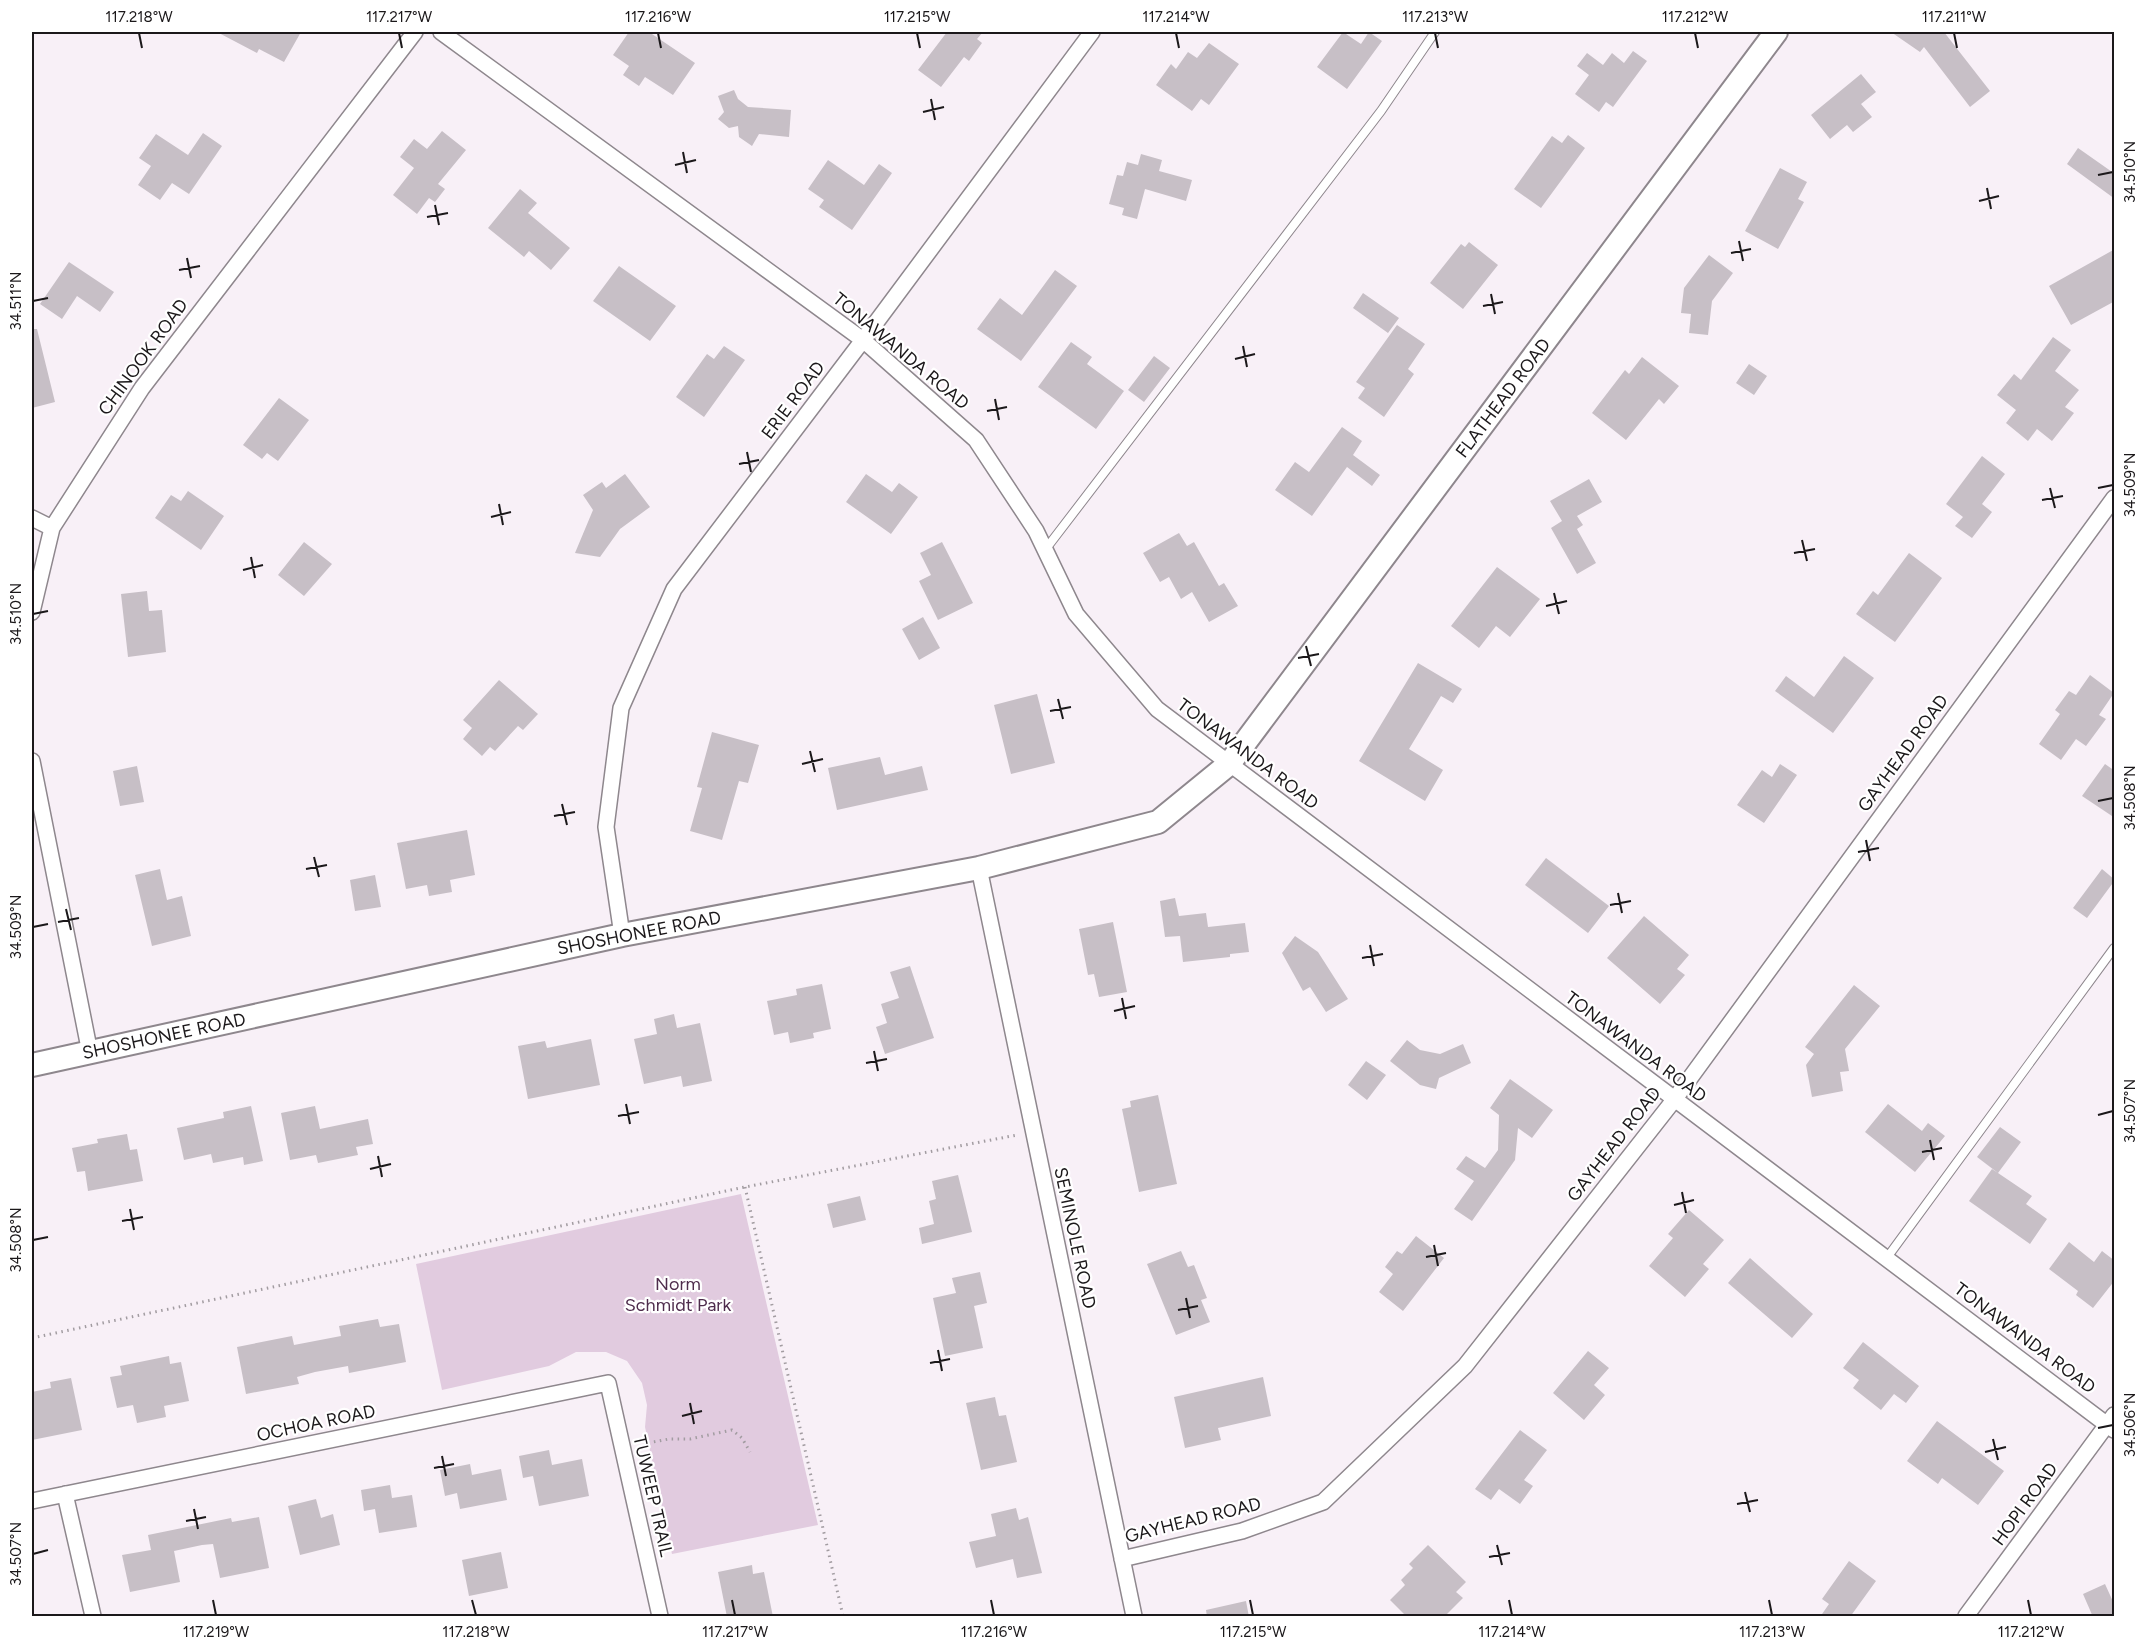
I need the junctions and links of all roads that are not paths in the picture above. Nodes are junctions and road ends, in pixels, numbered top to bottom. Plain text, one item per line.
1 (415, 32) edge
2 (441, 32) edge
3 (1092, 32) edge
4 (1435, 32) edge
5 (1776, 32) edge
6 (863, 340) junction
7 (2115, 498) edge
8 (32, 518) edge
9 (52, 528) junction
10 (1045, 550) junction
11 (32, 612) edge
12 (32, 761) edge
13 (1229, 764) junction
14 (979, 868) junction
15 (622, 934) junction
16 (2115, 948) edge
17 (90, 1053) junction
18 (32, 1065) edge
19 (1674, 1100) junction
20 (1886, 1259) junction
21 (608, 1383) joint
22 (2112, 1424) edge
23 (65, 1494) junction
24 (32, 1501) edge
25 (1122, 1559) junction
26 (93, 1617) edge
27 (660, 1617) edge
28 (1134, 1617) edge
29 (1966, 1617) edge

1 - 9 street, CHINOOK ROAD
2 - 6 street, TONAWANDA ROAD
3 - 6 street, ERIE ROAD
4 - 10 lane
5 - 13 street, FLATHEAD ROAD
6 - 10 street, TONAWANDA ROAD
6 - 15 street, ERIE ROAD
7 - 19 street, GAYHEAD ROAD
8 - 9 street
9 - 11 street, CHINOOK ROAD
10 - 13 street, TONAWANDA ROAD
12 - 17 street
13 - 14 street, SHOSHONEE ROAD
13 - 19 street, TONAWANDA ROAD
14 - 15 street, SHOSHONEE ROAD
14 - 25 street, SEMINOLE ROAD
15 - 17 street, SHOSHONEE ROAD
16 - 20 lane
17 - 18 street, SHOSHONEE ROAD
19 - 20 street, TONAWANDA ROAD
19 - 25 street, GAYHEAD ROAD
20 - 22 street, TONAWANDA ROAD
21 - 23 street, OCHOA ROAD
21 - 27 street, TUWEEP TRAIL
22 - 29 street, HOPI ROAD
23 - 24 street, OCHOA ROAD
23 - 26 street
25 - 28 street, SEMINOLE ROAD

